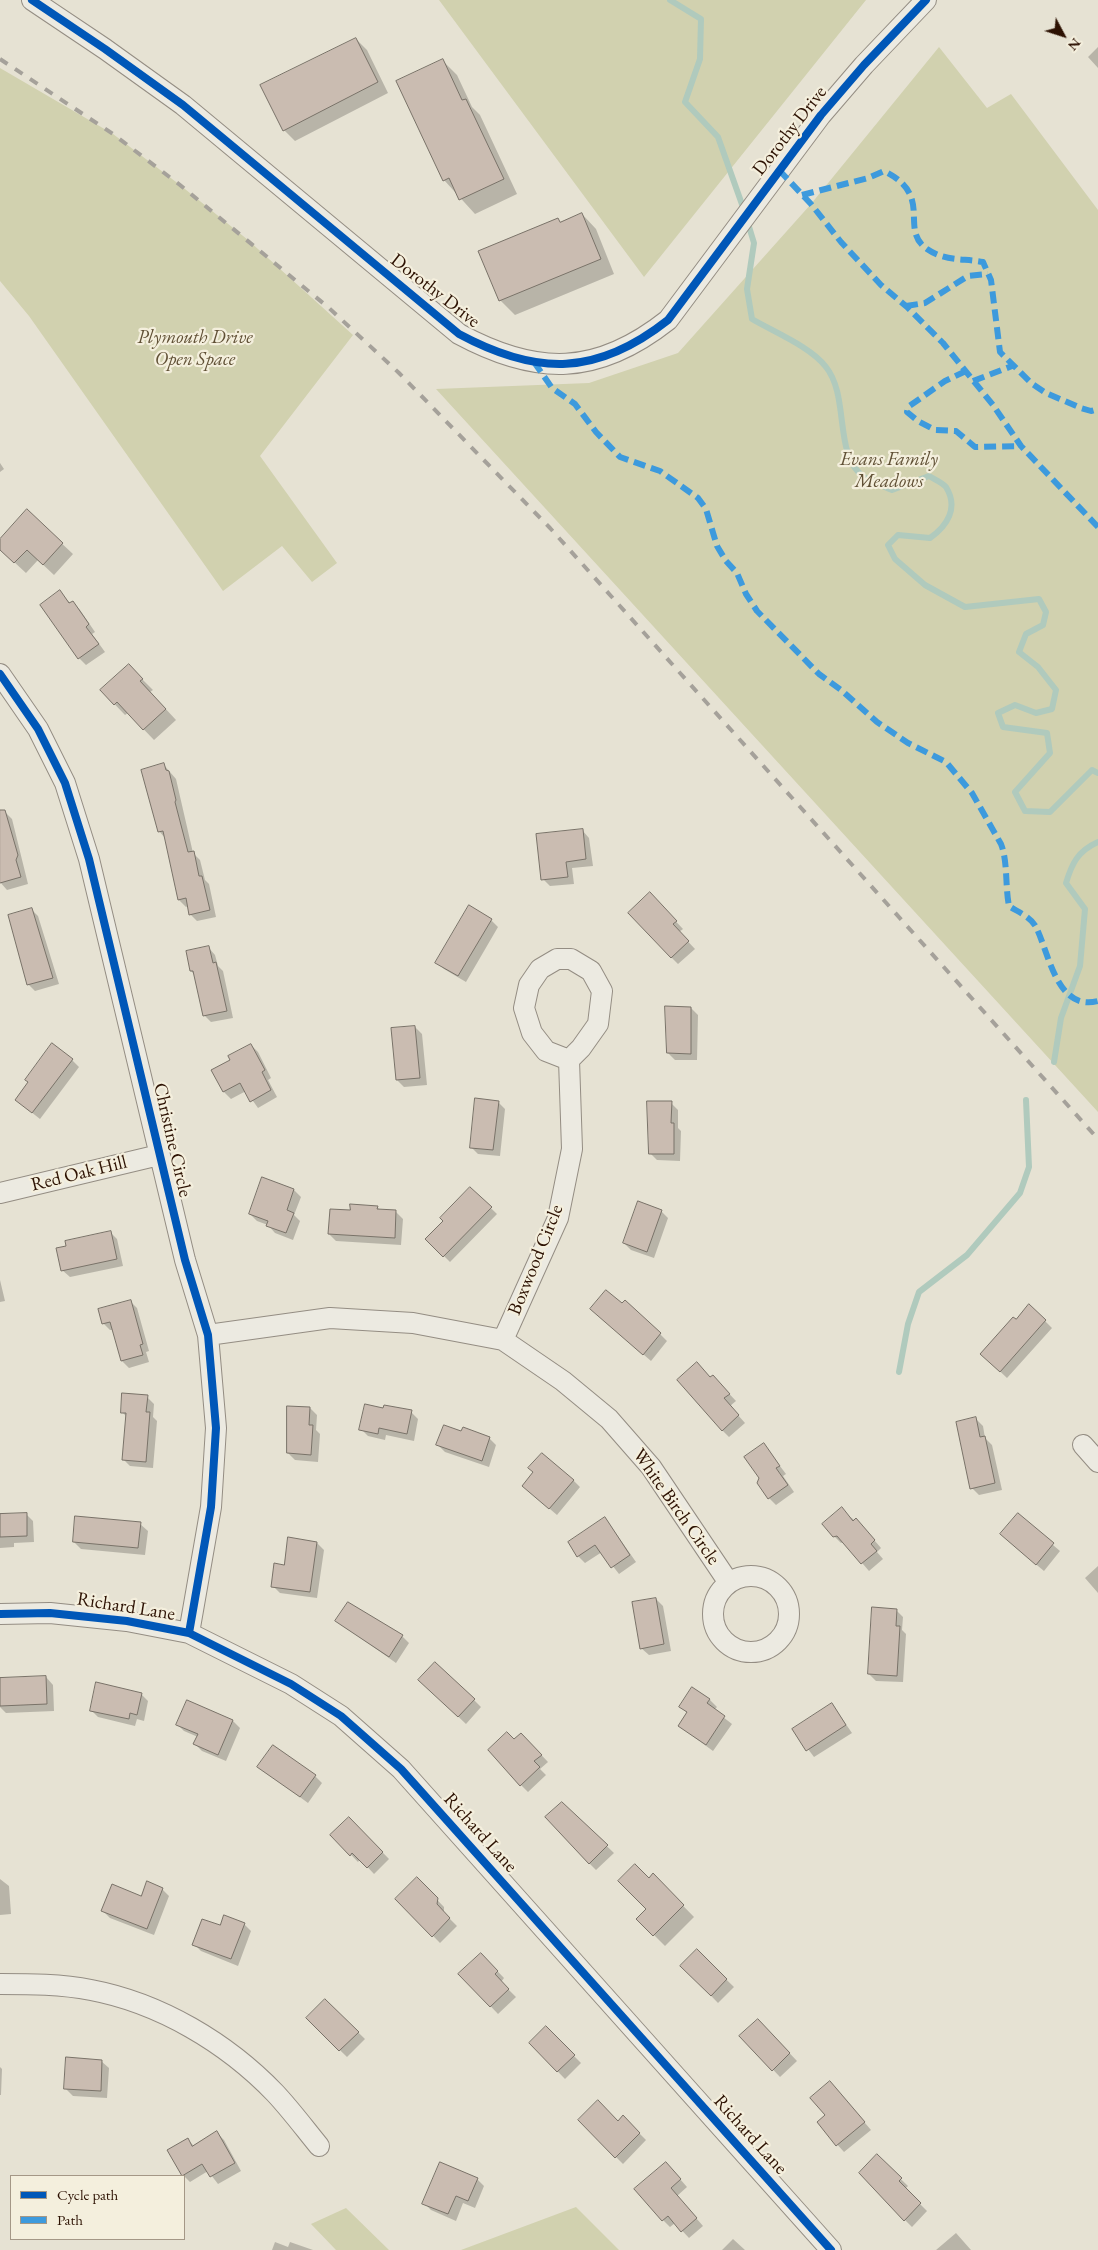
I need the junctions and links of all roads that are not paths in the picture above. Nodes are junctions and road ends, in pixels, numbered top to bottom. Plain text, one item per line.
1 (32, 0) edge
2 (924, 1) edge
3 (0, 674) edge
4 (569, 1060) junction
5 (159, 1155) junction
6 (0, 1194) edge
7 (208, 1335) junction
8 (503, 1340) junction
9 (1083, 1446) dead end
10 (1098, 1462) edge
11 (729, 1583) dead end
12 (0, 1614) edge
13 (189, 1633) junction
14 (0, 1984) edge
15 (319, 2146) dead end
16 (831, 2250) edge

1 - 2 street, Dorothy Drive
3 - 5 street, Christine Circle
4 - 4 street
4 - 8 street, Boxwood Circle
5 - 6 street, Red Oak Hill
5 - 7 street, Christine Circle
7 - 8 street, White Birch Circle
7 - 13 street, Christine Circle
8 - 11 street, White Birch Circle
9 - 10 street
12 - 13 street, Richard Lane
13 - 16 street, Richard Lane
14 - 15 street

